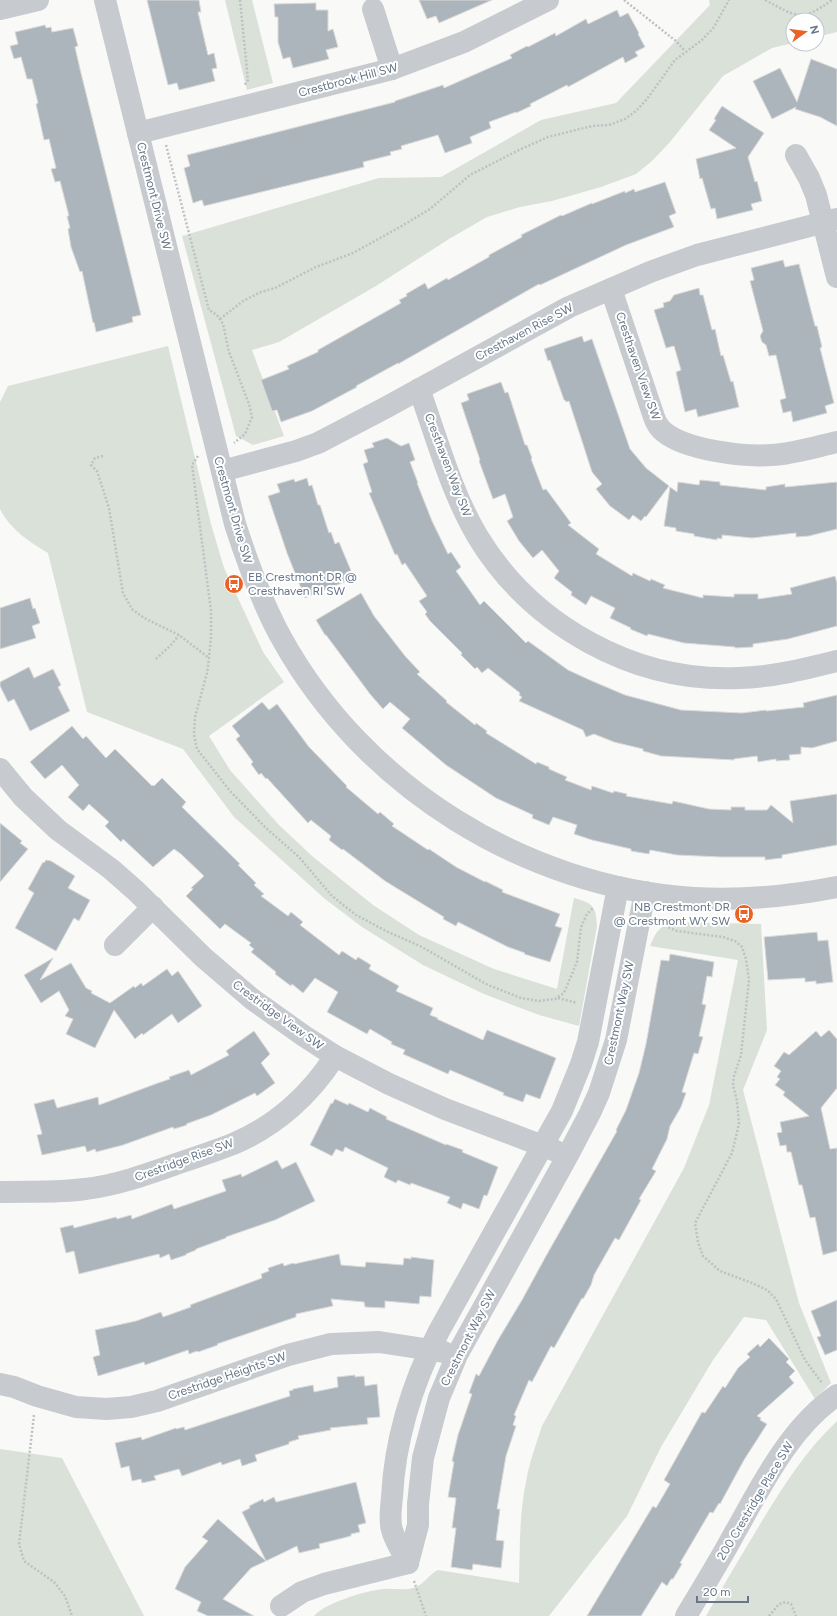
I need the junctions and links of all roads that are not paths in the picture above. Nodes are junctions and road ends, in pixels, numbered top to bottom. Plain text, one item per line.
1 (38, 0) edge
2 (105, 0) edge
3 (548, 0) edge
4 (0, 9) edge
5 (372, 9) dead end
6 (392, 69) junction
7 (138, 133) junction
8 (796, 155) dead end
9 (830, 221) edge
10 (837, 278) edge
11 (611, 289) junction
12 (420, 389) junction
13 (837, 442) edge
14 (222, 471) junction
15 (837, 661) edge
16 (0, 769) edge
17 (618, 887) junction
18 (837, 887) edge
19 (645, 892) junction
20 (153, 907) junction
21 (115, 945) dead end
22 (335, 1056) junction
23 (542, 1146) junction
24 (568, 1155) junction
25 (0, 1192) edge
26 (429, 1350) junction
27 (457, 1355) junction
28 (0, 1384) edge
29 (830, 1391) edge
30 (408, 1563) junction
31 (281, 1606) dead end
32 (686, 1616) edge

1 - 4 street
2 - 7 street, Crestmont Drive SW
3 - 6 street, Crestbrook Hill SW
5 - 6 street
6 - 7 street, Crestbrook Hill SW
7 - 14 street, Crestmont Drive SW
8 - 9 street
9 - 10 street
9 - 11 street, Cresthaven Rise SW
11 - 12 street, Cresthaven Rise SW
11 - 13 street, Cresthaven View SW
12 - 14 street, Cresthaven Rise SW
12 - 15 street, Cresthaven Way SW
14 - 17 street, Crestmont Drive SW
16 - 20 street, Crestridge View SW
17 - 19 street, Crestmont Drive SW
17 - 23 street, Crestmont Way SW
18 - 19 street, Crestmont Drive SW
19 - 24 street, Crestmont Way SW
20 - 21 street
20 - 22 street, Crestridge View SW
22 - 23 street, Crestridge View SW
22 - 25 street, Crestridge Rise SW
23 - 24 street, Crestridge View SW
23 - 26 street, Crestmont Way SW
24 - 27 street, Crestmont Way SW
26 - 27 street, Crestridge Heights SW
26 - 28 street, Crestridge Heights SW
26 - 30 street, Crestmont Way SW
27 - 30 street, Crestmont Way SW
29 - 32 street, 200 Crestridge Place SW
30 - 31 street

